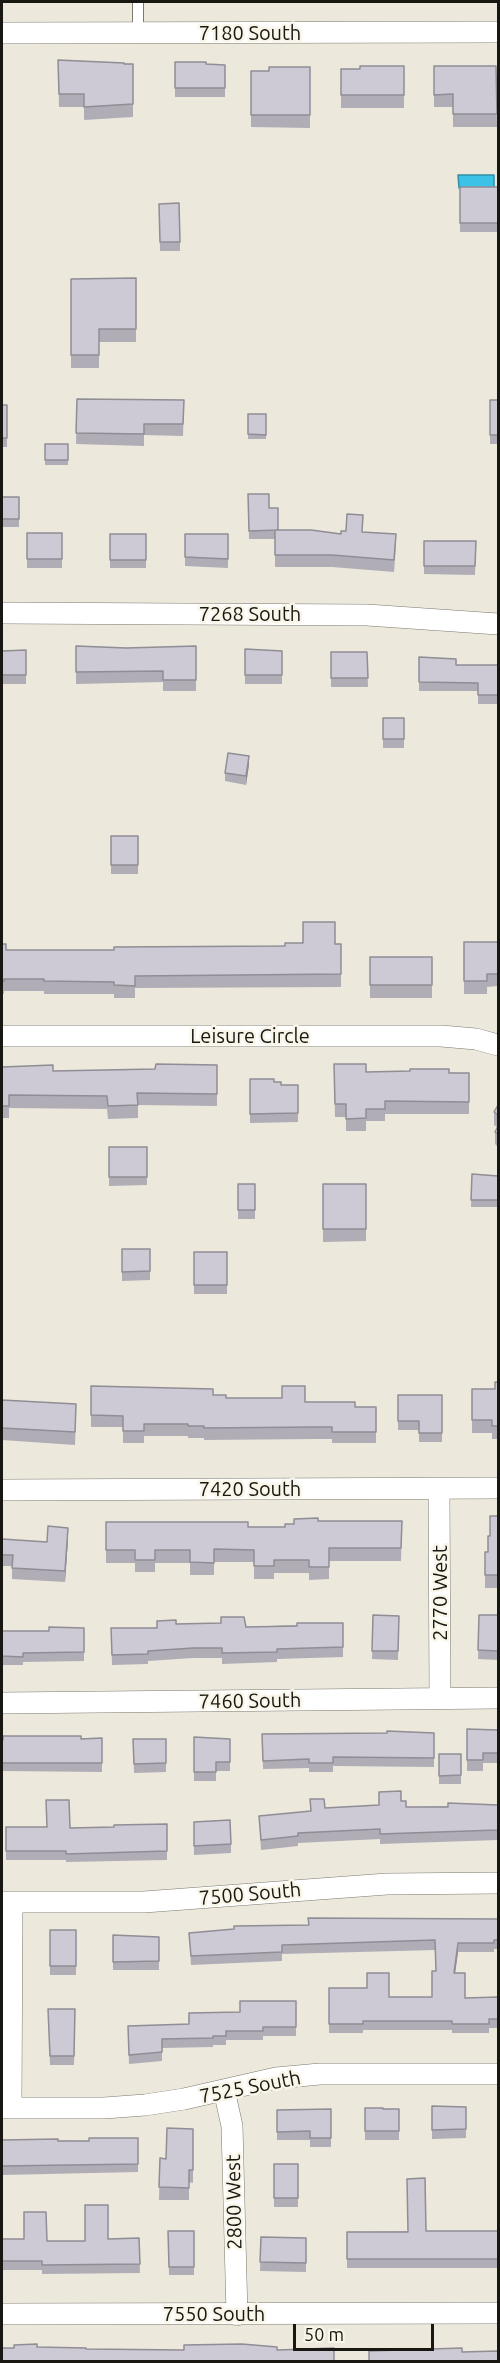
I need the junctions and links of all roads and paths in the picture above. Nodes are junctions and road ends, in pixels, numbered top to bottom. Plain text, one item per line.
1 (138, 2) edge
2 (498, 32) edge
3 (2, 33) edge
4 (138, 34) junction
5 (2, 613) edge
6 (498, 624) edge
7 (2, 1036) edge
8 (498, 1045) edge
9 (439, 1488) junction
10 (498, 1488) edge
11 (2, 1490) edge
12 (440, 1698) junction
13 (498, 1698) edge
14 (2, 1703) edge
15 (498, 1883) edge
16 (7, 1902) edge
17 (498, 2074) edge
18 (224, 2090) junction
19 (6, 2108) edge
20 (498, 2313) edge
21 (2, 2314) edge
22 (237, 2315) junction

1 - 4 lane
2 - 4 street, 7180 South
3 - 4 street, 7180 South
5 - 6 street, 7268 South
7 - 8 street, Leisure Circle
9 - 10 street, 7420 South
9 - 11 street, 7420 South
9 - 12 street, 2770 West
12 - 13 street, 7460 South
12 - 14 street, 7460 South
15 - 16 street, 7500 South
16 - 19 street
17 - 18 street, 7525 South
18 - 19 street, 7525 South
18 - 22 street, 2800 West
20 - 22 street, 7550 South
21 - 22 street, 7550 South

